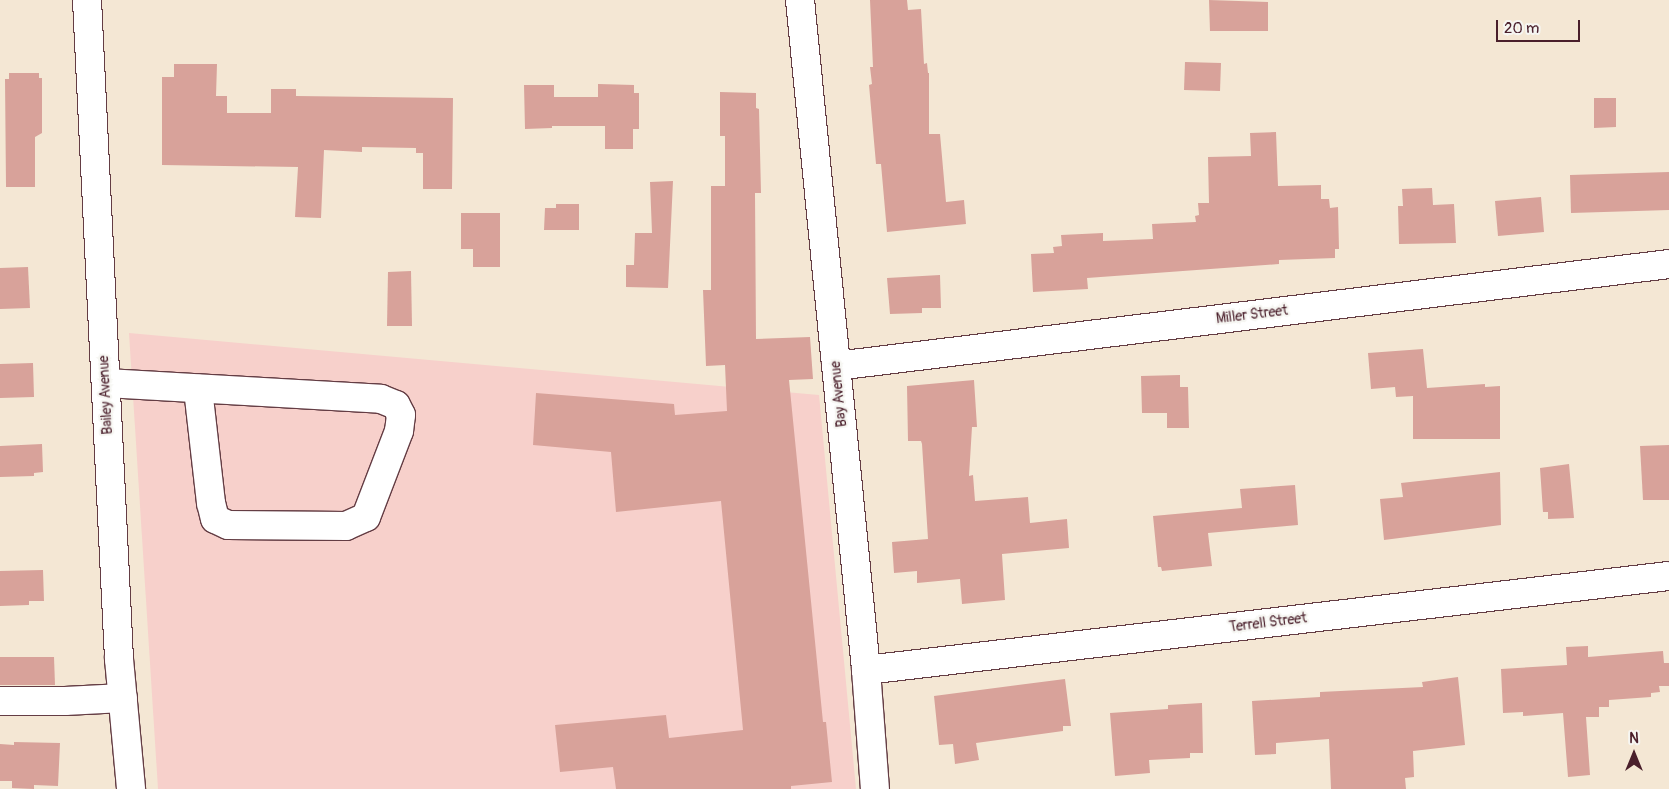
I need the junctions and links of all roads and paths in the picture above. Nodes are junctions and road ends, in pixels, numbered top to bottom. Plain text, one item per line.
1 (87, 0) edge
2 (800, 0) edge
3 (1669, 264) edge
4 (836, 366) junction
5 (106, 383) junction
6 (198, 389) junction
7 (1669, 576) edge
8 (866, 670) junction
9 (123, 698) junction
10 (0, 701) edge
11 (132, 789) edge
12 (875, 789) edge

1 - 5 street, Bailey Avenue
2 - 4 street, Bay Avenue
3 - 4 street, Miller Street
4 - 8 street, Bay Avenue
5 - 6 street
5 - 9 street, Bailey Avenue
6 - 6 street
7 - 8 street, Terrell Street
8 - 12 street, Bay Avenue
9 - 10 street
9 - 11 street, Bailey Avenue

